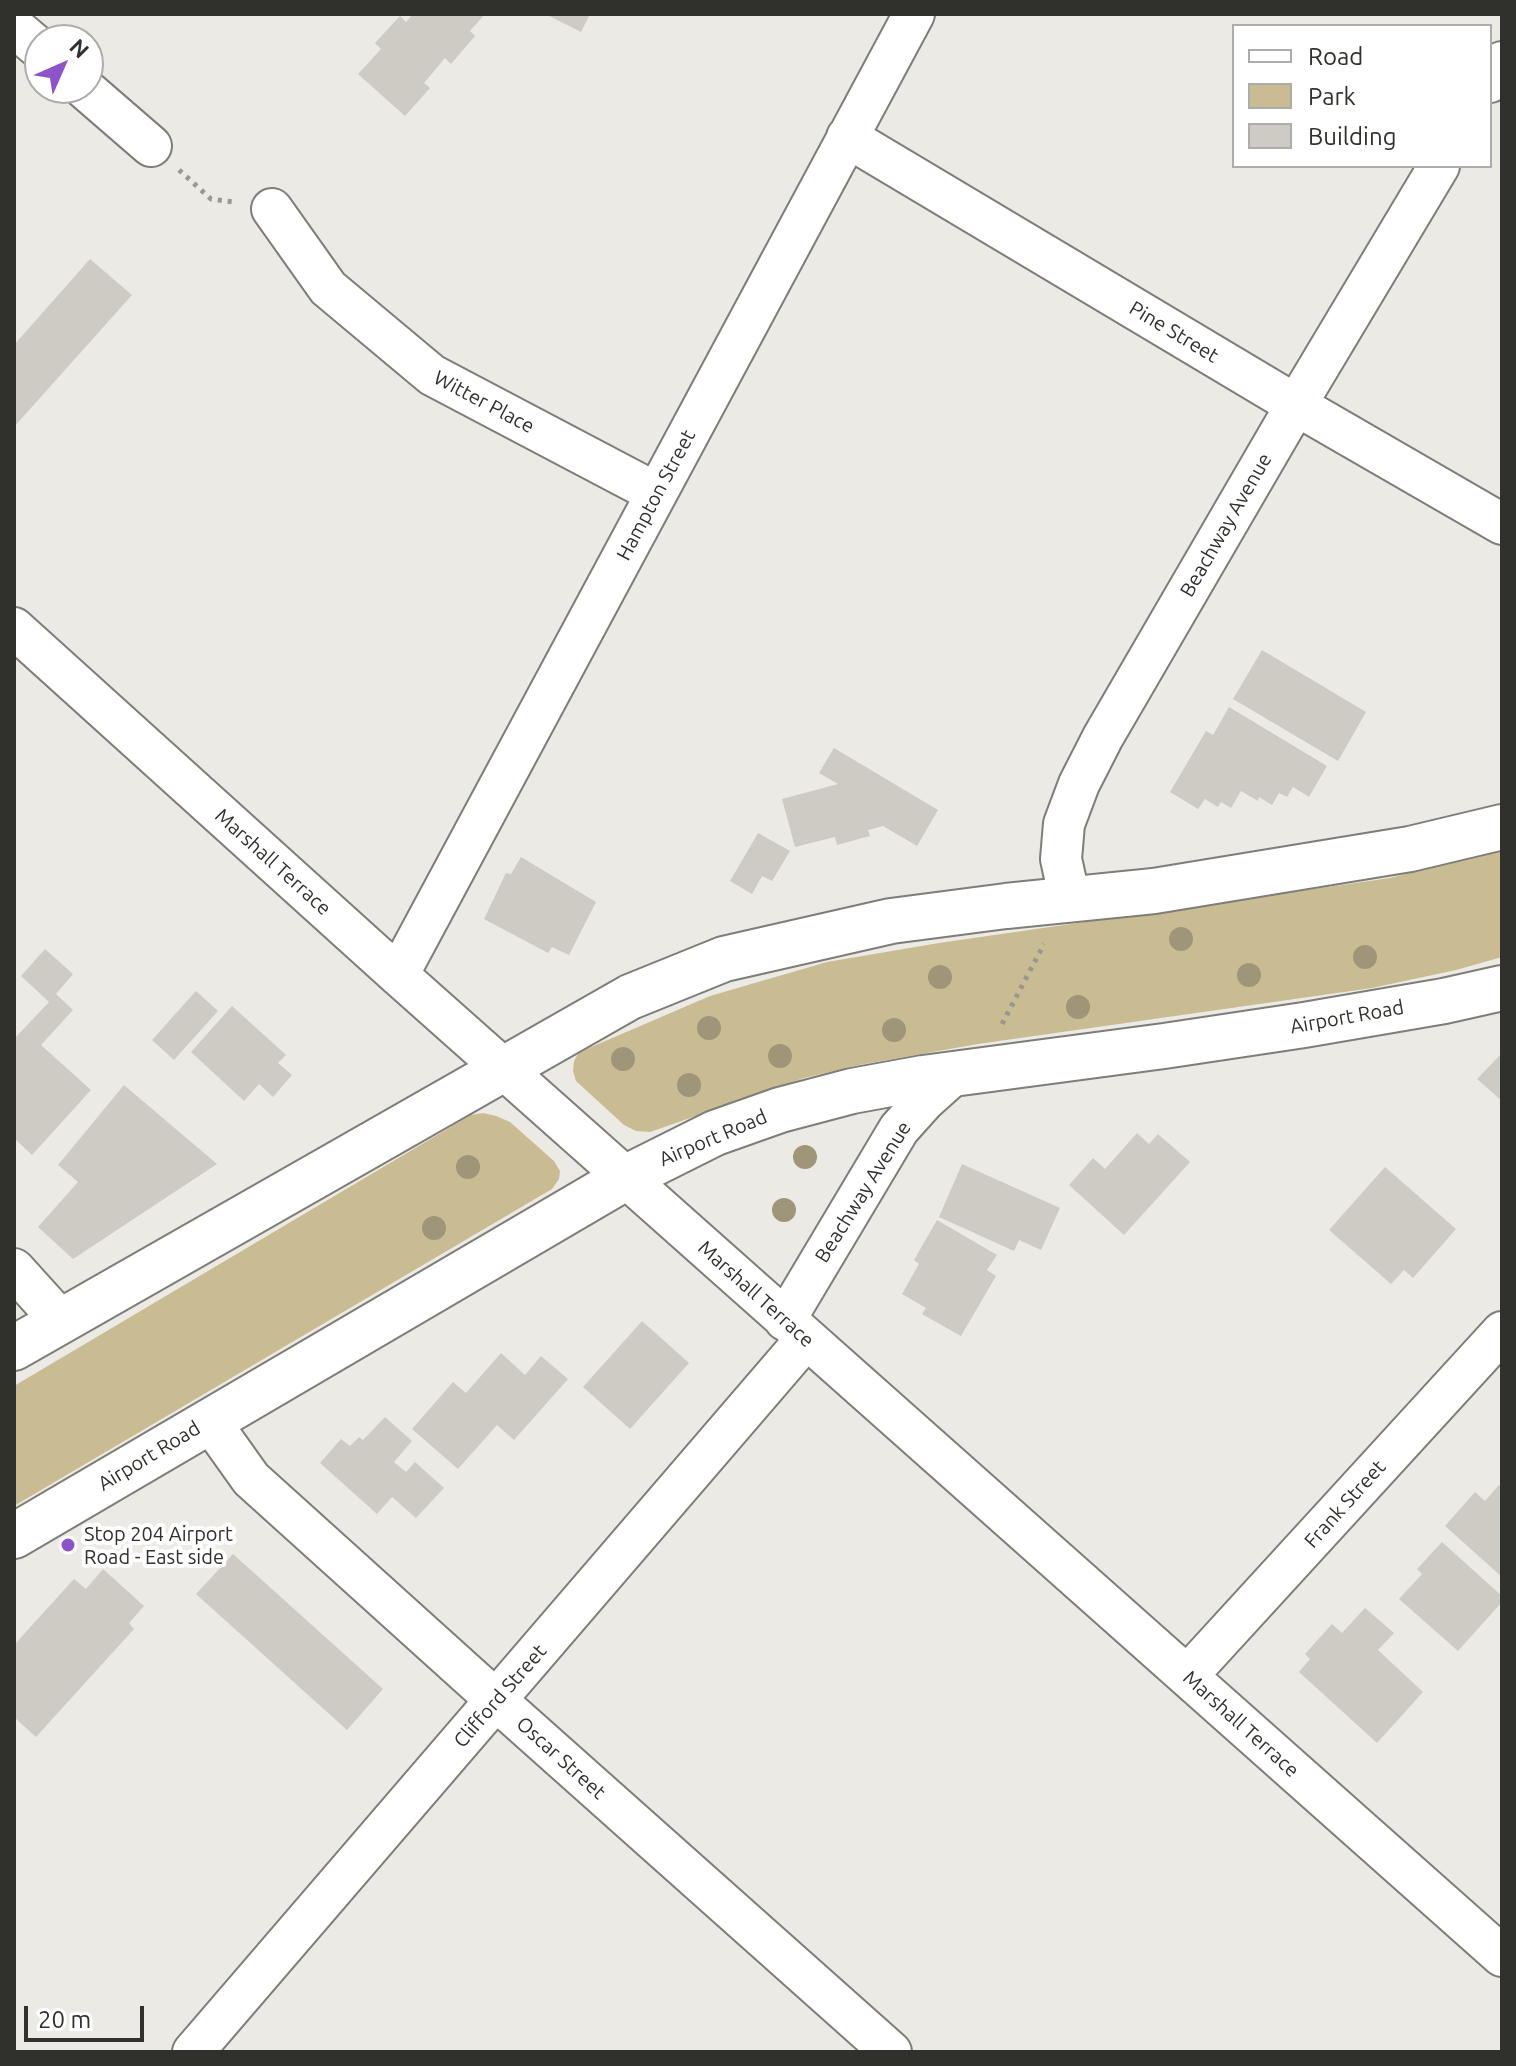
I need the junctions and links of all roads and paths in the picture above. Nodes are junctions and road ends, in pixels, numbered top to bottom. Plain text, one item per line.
1 (914, 14) edge
2 (102, 104) edge
3 (847, 137) junction
4 (151, 146) joint
5 (1438, 168) edge
6 (272, 209) joint
7 (1296, 405) junction
8 (656, 493) junction
9 (1502, 524) edge
10 (14, 628) edge
11 (1502, 827) edge
12 (1058, 901) junction
13 (398, 975) junction
14 (1502, 988) edge
15 (502, 1068) junction
16 (966, 1073) junction
17 (625, 1178) junction
18 (14, 1269) edge
19 (61, 1321) junction
20 (796, 1329) junction
21 (1502, 1332) edge
22 (14, 1348) edge
23 (209, 1420) junction
24 (14, 1536) edge
25 (1187, 1676) junction
26 (497, 1701) junction
27 (1502, 1956) edge
28 (193, 2052) edge
29 (891, 2052) edge

1 - 3 street, Hampton Street
2 - 4 street
3 - 7 street, Pine Street
3 - 8 street, Hampton Street
4 - 6 path
5 - 7 street, Beachway Avenue
6 - 8 street, Witter Place
7 - 9 street, Pine Street
7 - 12 street, Beachway Avenue
8 - 13 street, Hampton Street
10 - 13 street, Marshall Terrace
11 - 12 main road
12 - 15 main road
12 - 16 path
13 - 15 street, Marshall Terrace
14 - 16 main road, Airport Road
15 - 17 street, Marshall Terrace
15 - 19 main road
16 - 17 main road, Airport Road
16 - 20 street, Beachway Avenue
17 - 20 street, Marshall Terrace
17 - 23 main road, Airport Road
18 - 19 street
19 - 22 main road
20 - 25 street, Marshall Terrace
20 - 26 street, Clifford Street
21 - 25 street, Frank Street
23 - 24 main road, Airport Road
23 - 26 street, Oscar Street
25 - 27 street, Marshall Terrace
26 - 28 street, Clifford Street
26 - 29 street, Oscar Street

